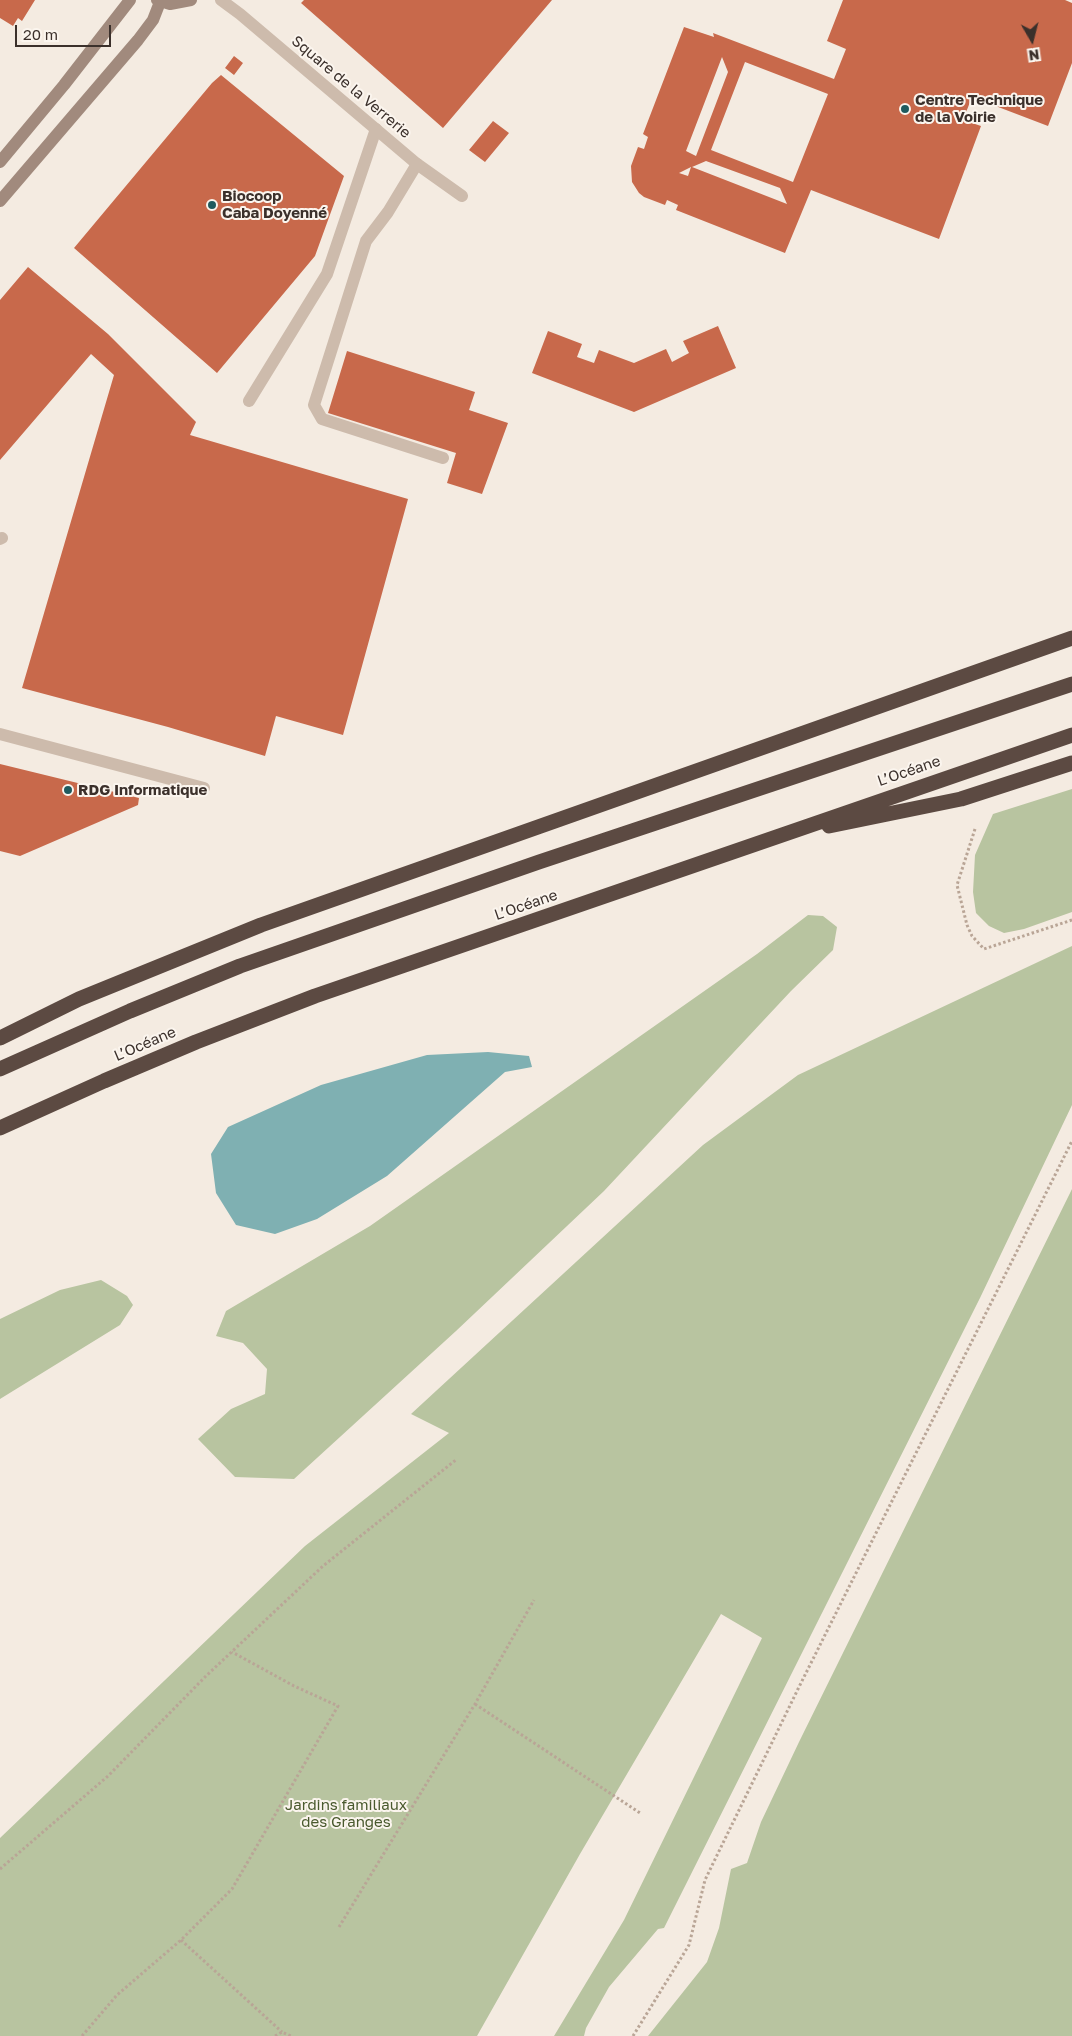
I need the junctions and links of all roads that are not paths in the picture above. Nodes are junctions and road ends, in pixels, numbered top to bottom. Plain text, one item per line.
1 (130, 0) edge
2 (191, 0) edge
3 (221, 0) edge
4 (158, 1) edge
5 (376, 129) junction
6 (0, 162) edge
7 (417, 164) junction
8 (462, 196) dead end
9 (0, 201) edge
10 (249, 401) dead end
11 (443, 458) dead end
12 (1072, 638) edge
13 (1072, 684) edge
14 (0, 734) edge
15 (1072, 735) edge
16 (1072, 763) edge
17 (204, 788) dead end
18 (772, 837) junction
19 (0, 1038) edge
20 (0, 1069) edge
21 (0, 1128) edge

1 - 6 main road
2 - 4 main road
3 - 5 street, Square de la Verrerie
4 - 9 main road
5 - 7 street, Square de la Verrerie
5 - 10 street
7 - 8 street, Square de la Verrerie
7 - 11 street
12 - 19 highway
13 - 20 highway, L’Océane
14 - 17 street
15 - 18 highway, L’Océane
16 - 18 highway
18 - 21 highway, L’Océane

